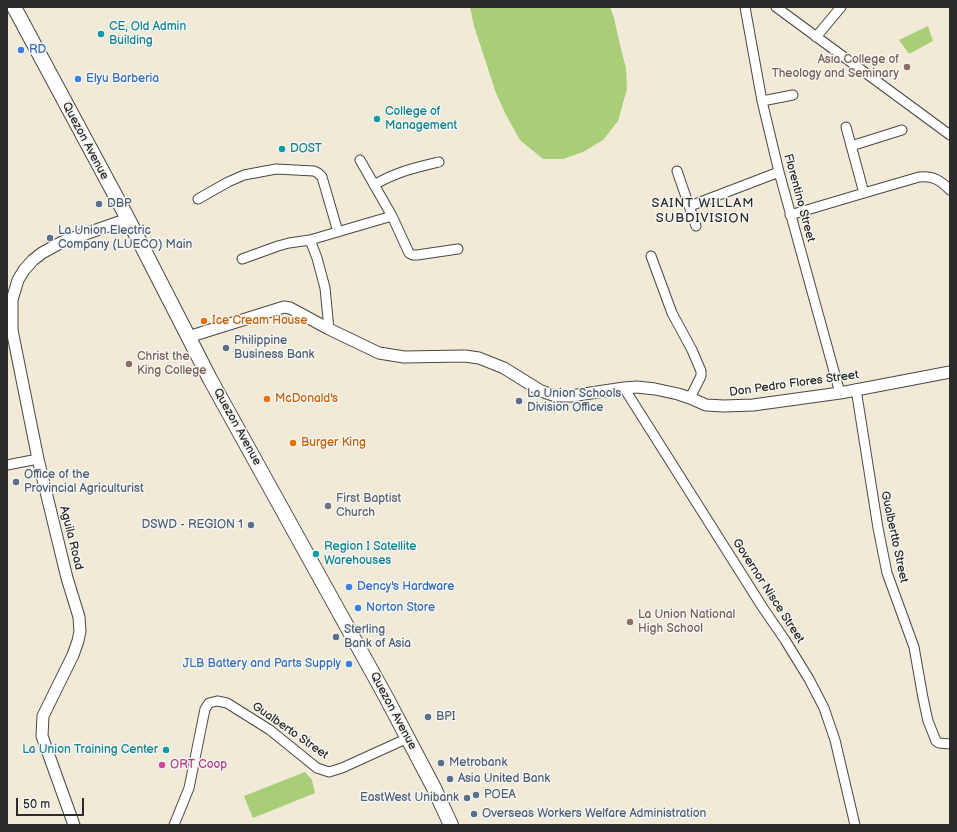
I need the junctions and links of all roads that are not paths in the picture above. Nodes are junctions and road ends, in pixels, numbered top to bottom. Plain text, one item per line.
1 (14, 7) edge
2 (745, 7) edge
3 (776, 7) edge
4 (841, 7) edge
5 (816, 37) junction
6 (793, 95) dead end
7 (762, 101) junction
8 (846, 127) dead end
9 (902, 130) dead end
10 (950, 136) edge
11 (851, 146) junction
12 (360, 160) dead end
13 (439, 162) dead end
14 (677, 171) dead end
15 (779, 172) junction
16 (374, 185) junction
17 (950, 190) edge
18 (864, 193) junction
19 (198, 199) dead end
20 (690, 206) junction
21 (392, 216) junction
22 (790, 216) junction
23 (128, 219) junction
24 (696, 226) dead end
25 (338, 232) junction
26 (310, 240) junction
27 (458, 249) dead end
28 (652, 256) dead end
29 (242, 259) dead end
30 (329, 329) junction
31 (188, 337) junction
32 (950, 372) edge
33 (624, 388) junction
34 (856, 390) junction
35 (840, 392) junction
36 (690, 398) junction
37 (38, 459) junction
38 (7, 465) edge
39 (408, 738) junction
40 (950, 744) edge
41 (74, 825) edge
42 (174, 825) edge
43 (451, 825) edge
44 (855, 825) edge

1 - 23 main road, Quezon Avenue
2 - 7 street, Florentino Street
3 - 5 street
4 - 5 street
5 - 10 street
6 - 7 street
7 - 15 street, Florentino Street
8 - 11 street
9 - 11 street
11 - 18 street
12 - 16 street
13 - 16 street
14 - 20 street
15 - 20 street
15 - 22 street, Florentino Street
16 - 21 street
17 - 18 street
18 - 22 street
19 - 25 street
20 - 24 street
21 - 25 street
21 - 27 street
22 - 35 street, Florentino Street
23 - 31 main road, Quezon Avenue
23 - 37 street, Aguila Road
25 - 26 street
26 - 29 street
26 - 30 street
28 - 36 street
30 - 31 street, Don Pedro Flores Street
30 - 33 street, Don Pedro Flores Street
31 - 39 main road, Quezon Avenue
32 - 34 street, Don Pedro Flores Street
33 - 36 street, Don Pedro Flores Street
33 - 44 street, Governor Nisce Street
34 - 35 street, Don Pedro Flores Street
34 - 40 street, Gualbertto Street
35 - 36 street, Don Pedro Flores Street
37 - 38 street
37 - 41 street, Aguila Road
39 - 42 street, Gualberto Street
39 - 43 main road, Quezon Avenue

